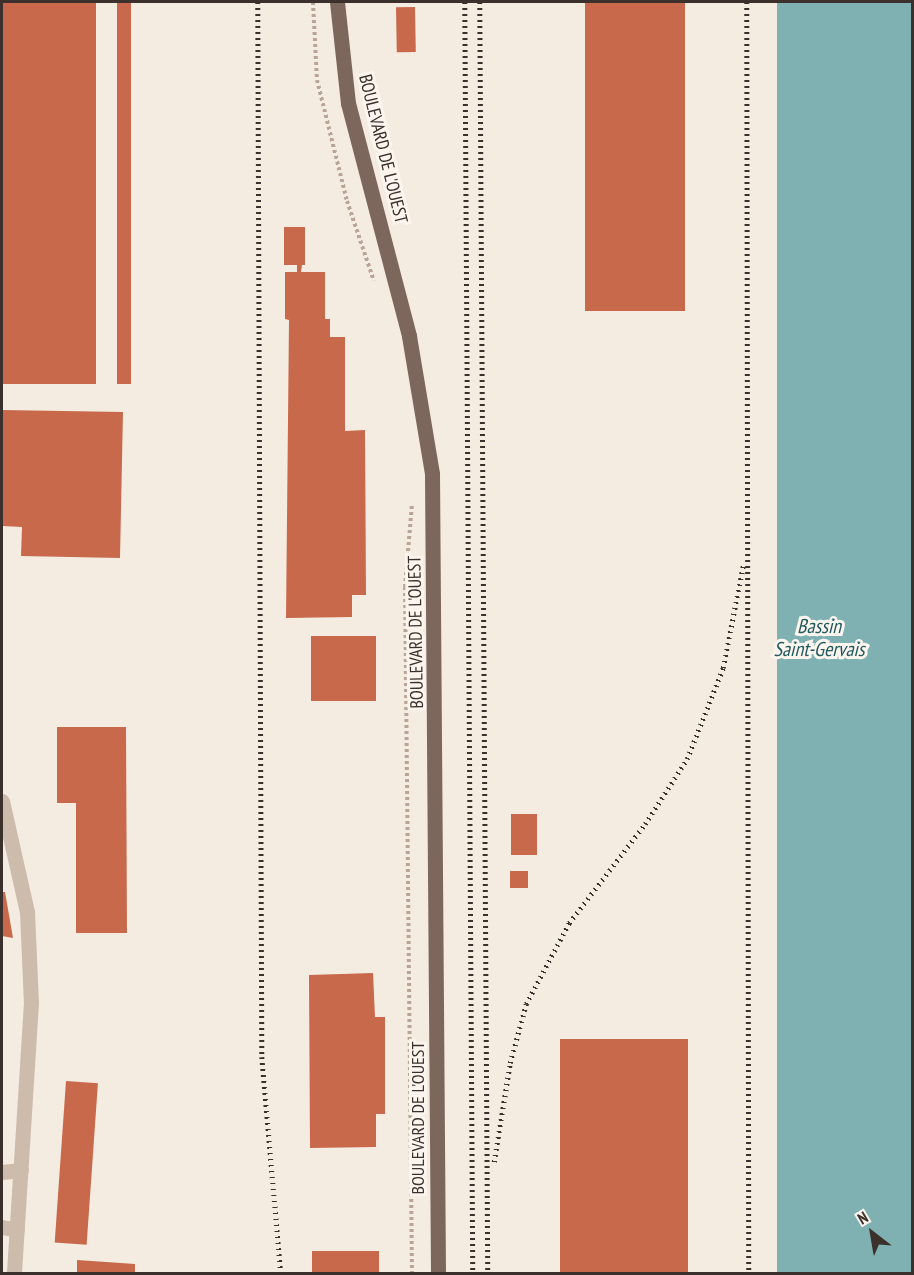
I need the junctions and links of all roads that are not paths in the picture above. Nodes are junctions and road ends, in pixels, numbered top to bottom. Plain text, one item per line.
1 (337, 2) edge
2 (2, 801) edge
3 (21, 1170) junction
4 (2, 1172) edge
5 (9, 1228) edge
6 (14, 1274) edge
7 (438, 1274) edge

1 - 7 main road, BOULEVARD DE L'OUEST
2 - 3 street
3 - 4 street
3 - 5 street
5 - 6 street

